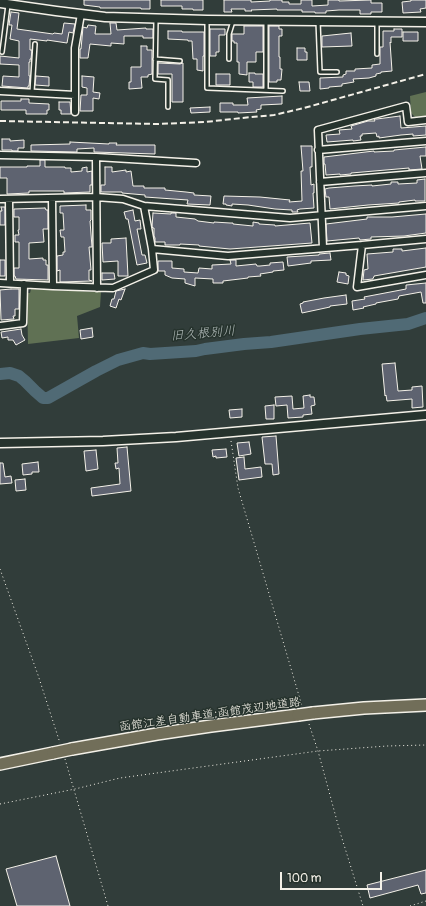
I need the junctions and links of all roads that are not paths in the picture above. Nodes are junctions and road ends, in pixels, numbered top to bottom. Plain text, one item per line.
1 (4, 3) edge
2 (82, 14) junction
3 (156, 18) junction
4 (207, 20) junction
5 (233, 20) junction
6 (266, 20) junction
7 (318, 21) junction
8 (377, 22) junction
9 (426, 22) edge
10 (34, 44) dead end
11 (2, 52) dead end
12 (377, 54) dead end
13 (155, 59) junction
14 (229, 59) dead end
15 (180, 60) dead end
16 (337, 72) dead end
17 (266, 90) junction
18 (0, 91) edge
19 (283, 91) dead end
20 (32, 92) junction
21 (75, 95) junction
22 (168, 107) dead end
23 (75, 112) dead end
24 (426, 120) edge
25 (426, 141) edge
26 (318, 150) junction
27 (0, 156) edge
28 (96, 157) junction
29 (196, 163) dead end
30 (426, 172) edge
31 (320, 182) junction
32 (96, 197) junction
33 (52, 198) junction
34 (0, 199) edge
35 (9, 199) junction
36 (144, 206) junction
37 (426, 206) edge
38 (321, 216) junction
39 (426, 239) edge
40 (362, 245) junction
41 (322, 248) junction
42 (152, 249) junction
43 (426, 275) edge
44 (0, 283) edge
45 (10, 283) junction
46 (24, 284) junction
47 (53, 286) junction
48 (97, 288) junction
49 (0, 326) edge
50 (426, 416) edge
51 (0, 443) edge
52 (426, 705) edge
53 (0, 764) edge

1 - 2 street
1 - 11 lane
2 - 3 street
2 - 21 street
3 - 4 street
3 - 13 lane
4 - 5 street
4 - 17 lane
5 - 6 street
5 - 14 lane
6 - 7 street
6 - 17 lane
7 - 8 street
7 - 16 lane
8 - 9 street
8 - 12 lane
10 - 20 lane
13 - 15 lane
13 - 22 lane
17 - 19 lane
18 - 20 street
20 - 21 street
21 - 23 street
24 - 26 street
25 - 26 street
26 - 31 street
27 - 28 street
28 - 29 street
28 - 32 street
30 - 31 street
31 - 38 street
32 - 33 street
32 - 36 street
32 - 48 street
33 - 35 street
33 - 47 street
34 - 35 street
35 - 45 street
36 - 38 street
36 - 42 street
37 - 38 street
38 - 41 street
39 - 40 street
40 - 41 street
40 - 43 street
41 - 42 street
42 - 48 street
44 - 45 street
45 - 46 street
46 - 47 street
46 - 49 street
47 - 48 street
50 - 51 street
52 - 53 highway, 函館江差自動車道;函館茂辺地道路, bridge

